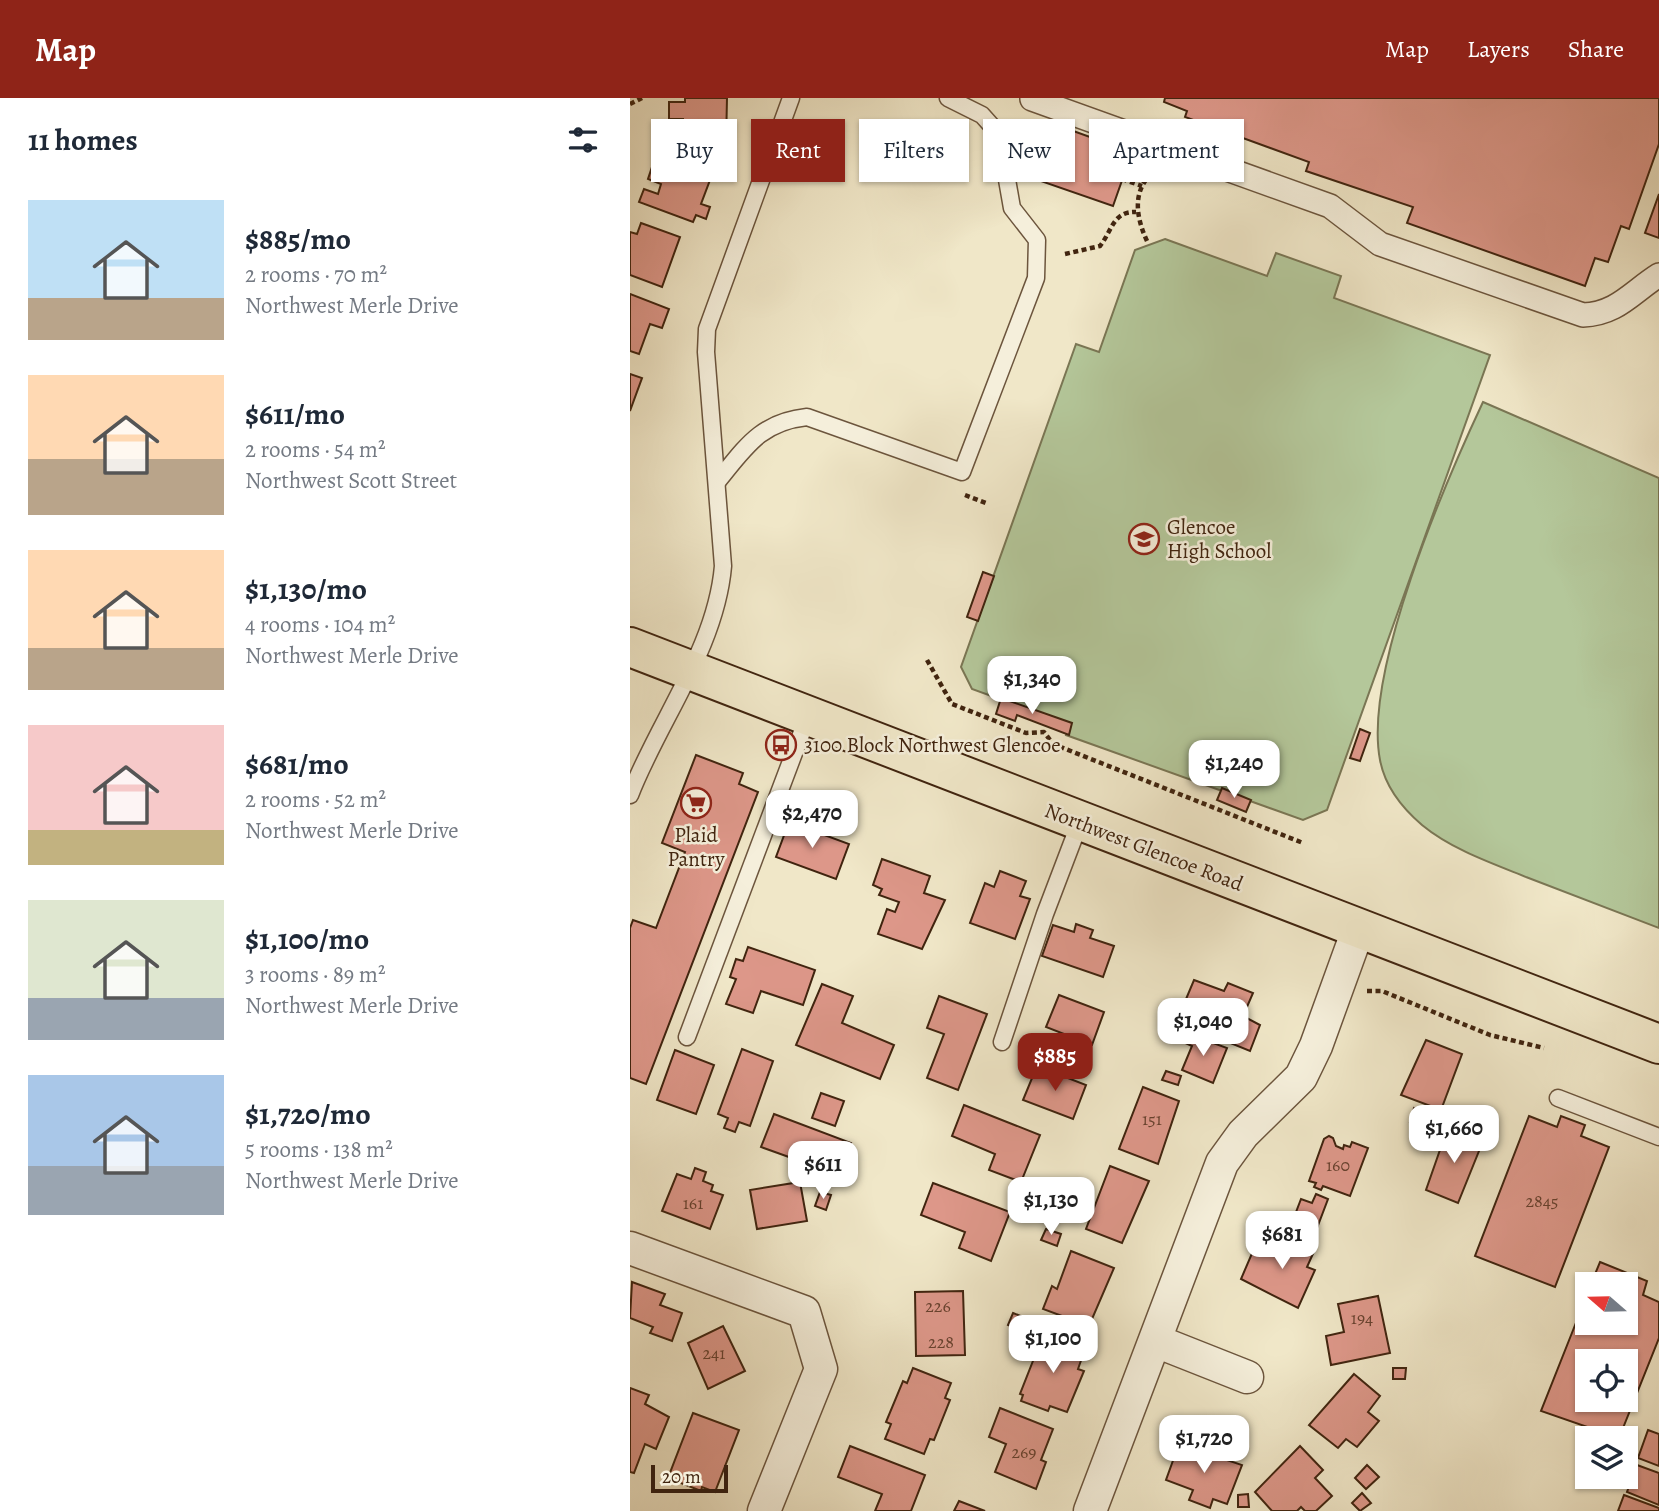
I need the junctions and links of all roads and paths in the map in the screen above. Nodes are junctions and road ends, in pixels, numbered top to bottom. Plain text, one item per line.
1 (642, 98) edge
2 (791, 98) edge
3 (948, 98) edge
4 (1031, 102) edge
5 (630, 104) edge
6 (1089, 121) edge
7 (1244, 175) edge
8 (1131, 182) edge
9 (1144, 182) edge
10 (1142, 186) junction
11 (1136, 212) junction
12 (1147, 241) dead end
13 (1065, 254) dead end
14 (1659, 275) edge
15 (717, 482) junction
16 (965, 495) dead end
17 (986, 503) dead end
18 (630, 647) edge
19 (927, 660) dead end
20 (690, 671) junction
21 (808, 716) junction
22 (630, 795) edge
23 (1080, 822) junction
24 (1303, 843) dead end
25 (1358, 930) junction
26 (1361, 993) dead end
27 (687, 1037) dead end
28 (1002, 1042) dead end
29 (1659, 1044) edge
30 (1544, 1048) dead end
31 (1558, 1098) dead end
32 (1659, 1137) edge
33 (630, 1248) edge
34 (1156, 1341) junction
35 (1247, 1377) dead end
36 (764, 1511) edge
37 (1090, 1511) edge

1 - 5 path
2 - 15 lane
3 - 15 lane
4 - 6 street
7 - 14 street
8 - 10 path
9 - 10 path
10 - 11 path
11 - 12 path
11 - 13 path
15 - 20 lane
16 - 17 path
18 - 20 main road, Northwest Glencoe Road
19 - 24 path
20 - 21 main road, Northwest Glencoe Road
20 - 22 lane
21 - 23 main road, Northwest Glencoe Road
21 - 27 lane
23 - 25 main road, Northwest Glencoe Road
23 - 28 lane
25 - 29 main road, Northwest Glencoe Road
25 - 34 street
26 - 30 path
31 - 32 lane
33 - 36 street
34 - 35 street
34 - 37 street

